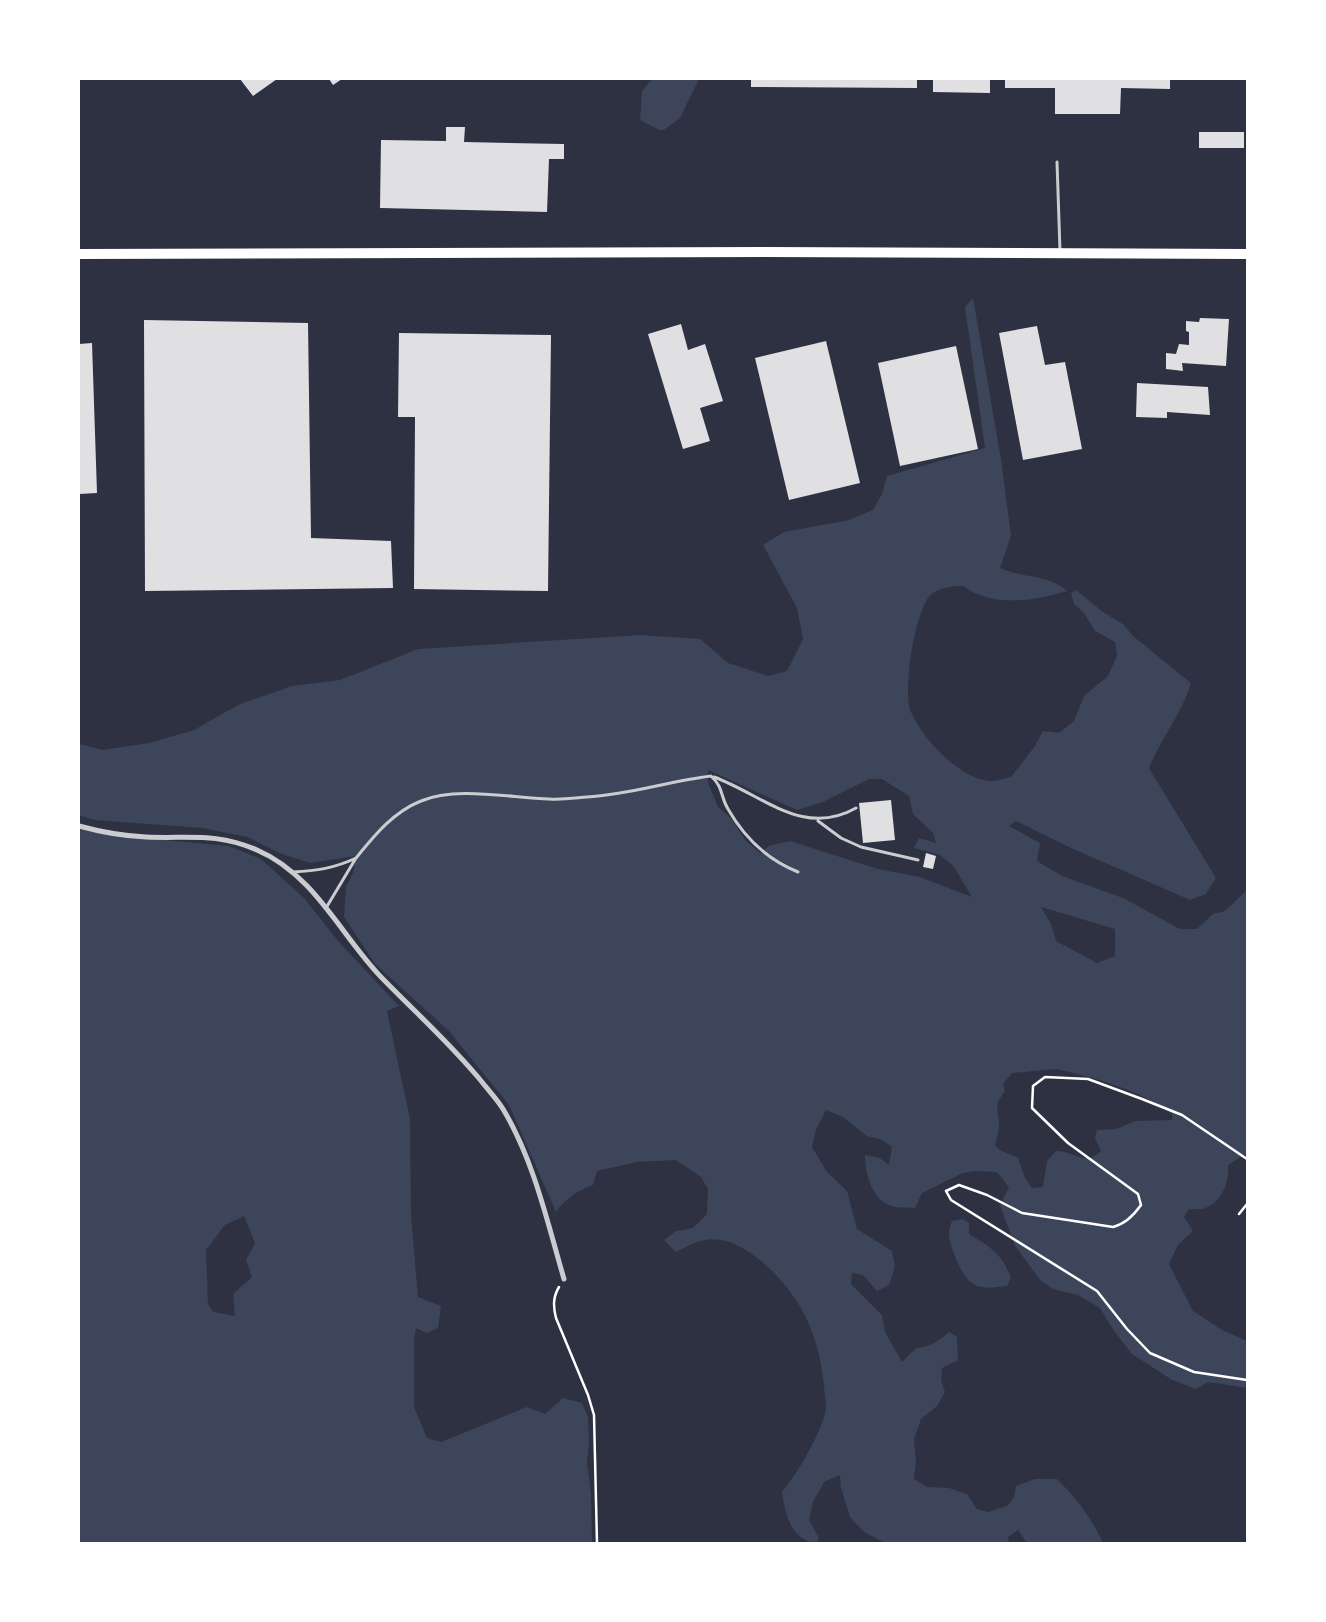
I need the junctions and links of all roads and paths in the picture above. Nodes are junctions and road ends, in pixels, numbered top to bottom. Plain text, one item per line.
1 (1057, 162) dead end
2 (79, 254) edge
3 (1060, 254) junction
4 (1247, 254) edge
5 (711, 776) junction
6 (856, 808) dead end
7 (817, 820) junction
8 (79, 826) edge
9 (356, 858) junction
10 (918, 860) dead end
11 (293, 872) junction
12 (798, 872) dead end
13 (326, 908) junction
14 (1247, 1159) edge
15 (1247, 1204) edge
16 (1239, 1214) dead end
17 (564, 1279) joint
18 (1247, 1380) edge
19 (597, 1543) edge

1 - 3 lane
2 - 3 main road
3 - 4 main road
5 - 7 lane
5 - 9 lane
5 - 12 lane
6 - 7 lane
7 - 10 lane
8 - 11 street
9 - 11 lane
9 - 13 lane
11 - 13 street
13 - 17 street
14 - 18 path
15 - 16 path
17 - 19 path

